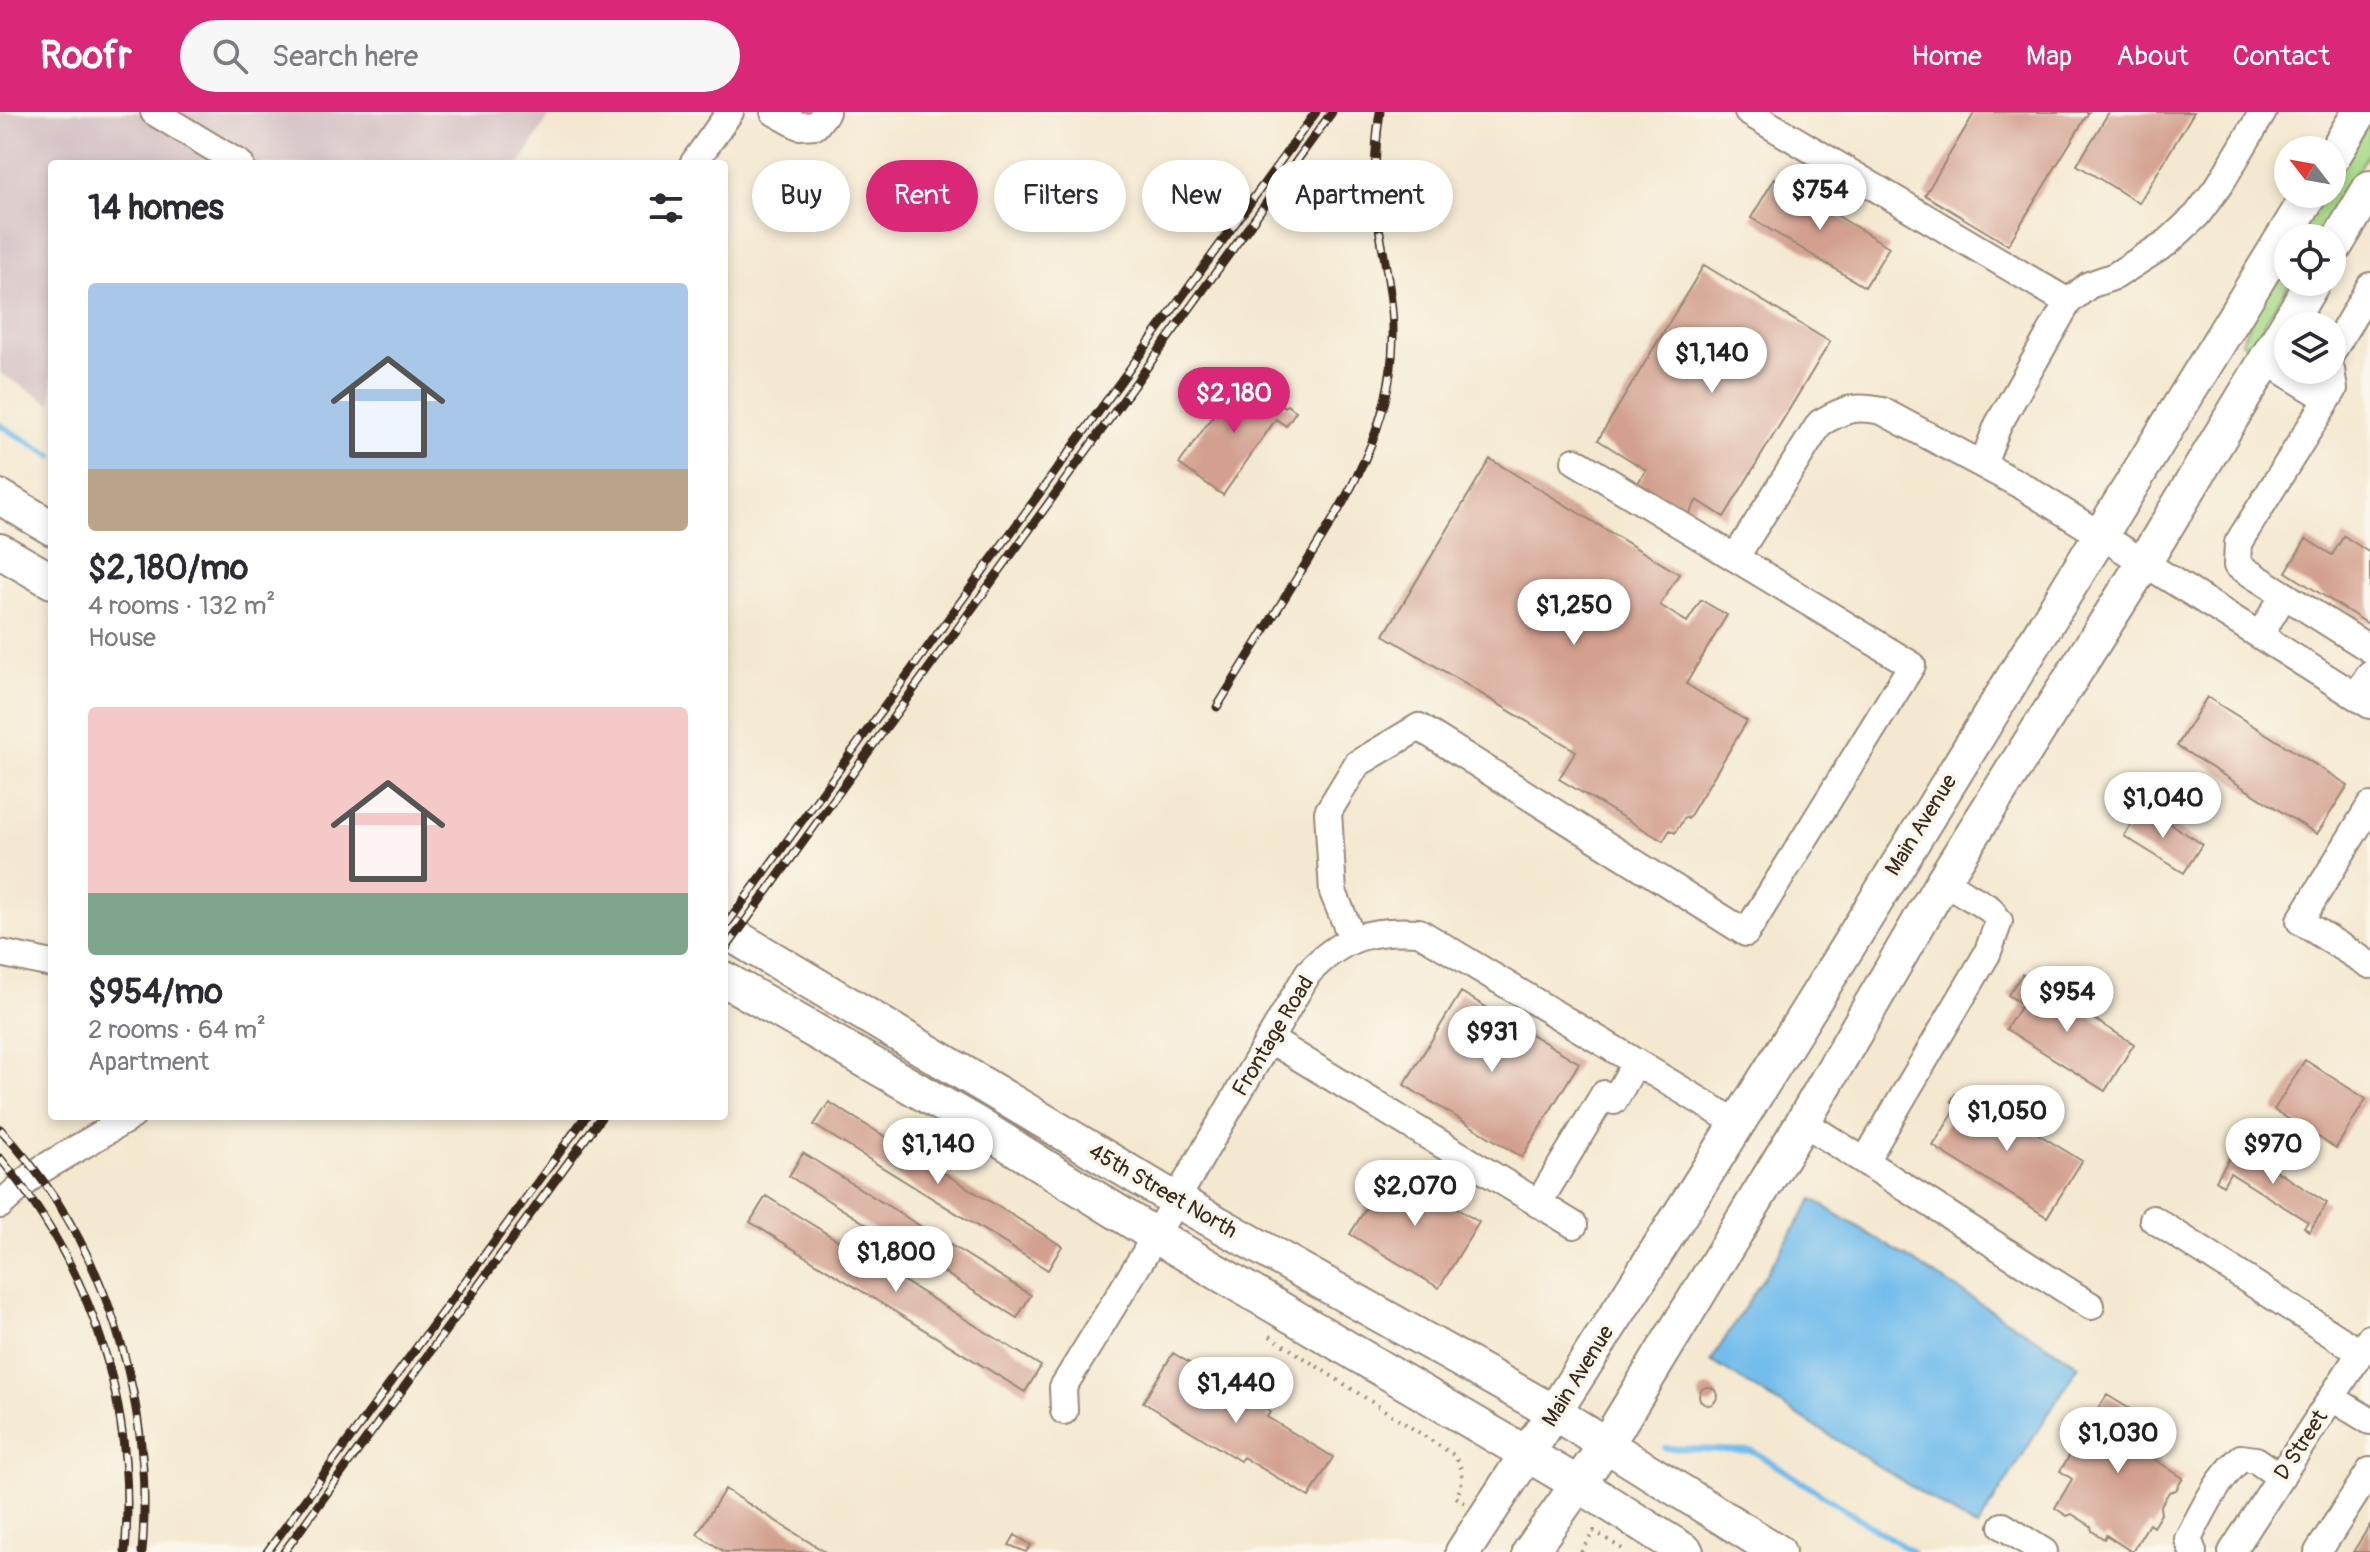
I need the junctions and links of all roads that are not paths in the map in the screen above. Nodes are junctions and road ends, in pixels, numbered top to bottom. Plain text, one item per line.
1 (154, 112) edge
2 (730, 112) edge
3 (774, 112) edge
4 (826, 112) edge
5 (1748, 112) edge
6 (2263, 112) edge
7 (2360, 112) edge
8 (2345, 136) edge
9 (233, 160) edge
10 (696, 160) edge
11 (2370, 188) edge
12 (2301, 208) edge
13 (2346, 228) edge
14 (2370, 286) edge
15 (2305, 296) edge
16 (2068, 302) junction
17 (2346, 328) edge
18 (2266, 361) junction
19 (2333, 384) edge
20 (2328, 399) junction
21 (1575, 461) dead end
22 (1983, 464) junction
23 (0, 497) edge
24 (48, 526) edge
25 (2100, 534) junction
26 (0, 551) edge
27 (1735, 558) junction
28 (2145, 561) junction
29 (48, 579) edge
30 (2284, 595) junction
31 (2260, 635) junction
32 (2370, 649) edge
33 (2365, 692) edge
34 (2370, 806) edge
35 (1943, 881) junction
36 (728, 932) edge
37 (1352, 938) junction
38 (0, 953) edge
39 (48, 963) edge
40 (2370, 965) edge
41 (728, 981) edge
42 (1269, 1039) junction
43 (1636, 1062) junction
44 (125, 1120) edge
45 (1803, 1122) junction
46 (1737, 1123) junction
47 (1865, 1161) junction
48 (1176, 1200) junction
49 (1538, 1204) junction
50 (0, 1205) edge
51 (2153, 1219) dead end
52 (1574, 1225) dead end
53 (1156, 1236) junction
54 (2091, 1306) dead end
55 (2365, 1346) edge
56 (2332, 1398) junction
57 (1064, 1411) dead end
58 (1555, 1413) junction
59 (2370, 1421) edge
60 (1606, 1445) junction
61 (1528, 1454) junction
62 (2370, 1471) edge
63 (2281, 1477) junction
64 (1578, 1484) junction
65 (2003, 1526) dead end
66 (1463, 1552) edge
67 (1530, 1552) edge
68 (1686, 1552) edge
69 (1778, 1552) edge
70 (2044, 1552) edge
71 (2193, 1552) edge
72 (2232, 1552) edge
73 (2318, 1552) edge

1 - 9 street
2 - 10 street
3 - 4 street
5 - 16 street
6 - 16 street
7 - 8 main road
11 - 13 main road
12 - 25 main road, Main Avenue
14 - 17 street
15 - 18 main road
16 - 22 street
18 - 20 street
18 - 28 main road
19 - 20 street
20 - 30 street
21 - 27 street
22 - 25 street
22 - 27 street
23 - 24 main road
25 - 28 street
25 - 46 main road, Main Avenue
26 - 29 main road
27 - 37 street
28 - 31 street
28 - 35 main road
30 - 31 street
30 - 32 street
31 - 33 street
34 - 40 street
35 - 45 main road
35 - 47 street
36 - 48 main road, 45th Street North
37 - 42 street, Frontage Road
37 - 43 street, Frontage Road
38 - 39 street
41 - 53 main road, 45th Street North
42 - 48 street, Frontage Road
42 - 49 street
43 - 46 street, Frontage Road
43 - 49 street
44 - 50 street
45 - 47 street
45 - 60 main road
46 - 58 main road, Main Avenue
47 - 54 street
48 - 53 street, Frontage Road
48 - 58 main road, 45th Street North
49 - 52 street
51 - 55 street
53 - 57 street, Frontage Road
53 - 61 main road, 45th Street North
55 - 56 street, D Street
56 - 59 street
56 - 63 street, D Street
58 - 60 main road, 45th Street North
58 - 61 main road, Main Avenue
60 - 64 main road
60 - 69 main road, 45th Street North
61 - 64 main road, 45th Street North
61 - 66 main road, Main Avenue
62 - 73 street
63 - 71 street
63 - 72 street, D Street
64 - 67 main road
64 - 68 main road, 45th Street North
65 - 70 street

